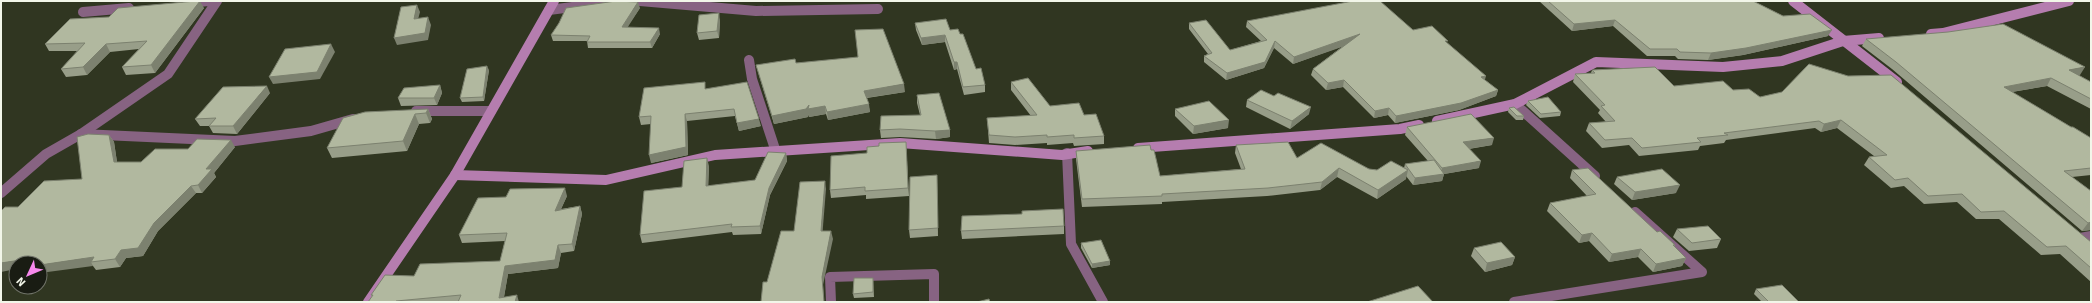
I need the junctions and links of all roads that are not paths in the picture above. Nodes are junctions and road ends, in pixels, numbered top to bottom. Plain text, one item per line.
1 (209, 1) edge
2 (217, 1) edge
3 (619, 1) edge
4 (640, 1) edge
5 (1793, 1) edge
6 (2069, 1) edge
7 (178, 4) edge
8 (551, 5) edge
9 (138, 7) edge
10 (878, 9) dead end
11 (83, 12) dead end
12 (1920, 35) edge
13 (1890, 38) edge
14 (1844, 41) junction
15 (749, 60) dead end
16 (1906, 89) edge
17 (1515, 104) junction
18 (491, 111) junction
19 (404, 112) edge
20 (361, 117) edge
21 (81, 134) junction
22 (1131, 148) edge
23 (1099, 150) edge
24 (776, 152) junction
25 (1067, 153) junction
26 (454, 175) junction
27 (1602, 183) edge
28 (1, 193) edge
29 (1626, 204) edge
30 (2091, 236) edge
31 (2091, 247) edge
32 (368, 302) edge
33 (831, 302) edge
34 (934, 302) edge
35 (1103, 302) edge
36 (1514, 302) edge

1 - 7 street
2 - 21 street
3 - 8 street
4 - 10 street
5 - 14 street
6 - 12 street
8 - 18 street
9 - 11 street
13 - 14 street
14 - 16 street
14 - 17 street
15 - 24 street
17 - 22 street
17 - 27 street
18 - 19 street
18 - 26 street
20 - 21 street
21 - 28 street
23 - 25 street
24 - 25 street
24 - 26 street
25 - 35 street
26 - 32 street
29 - 36 street
30 - 31 street
33 - 34 street

